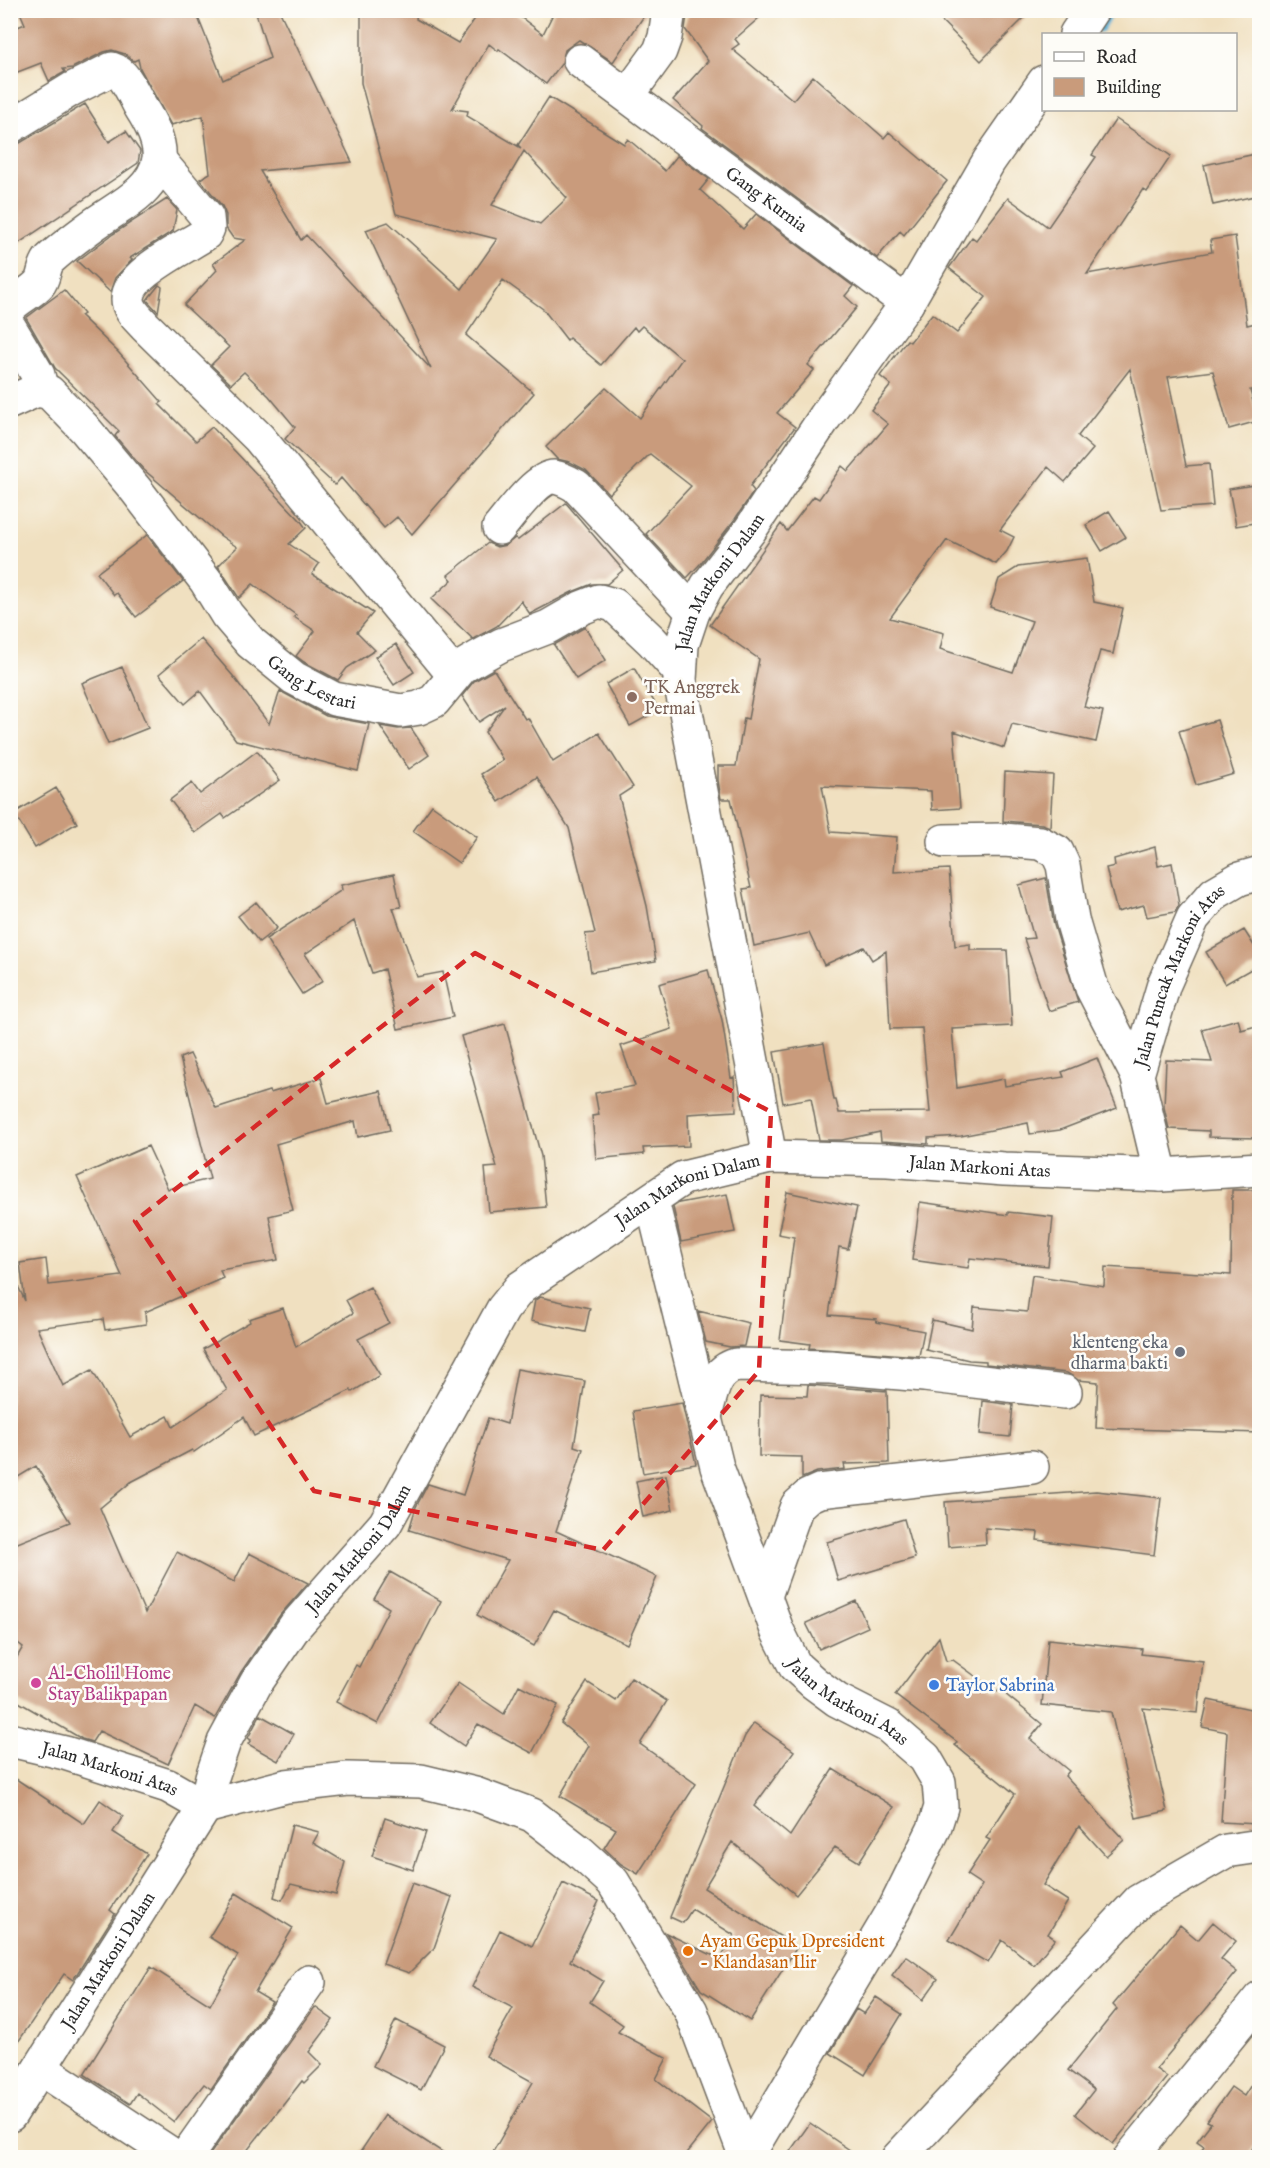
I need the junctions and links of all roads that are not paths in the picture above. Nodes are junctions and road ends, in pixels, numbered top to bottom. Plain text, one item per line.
1 (669, 10) edge
2 (1092, 10) edge
3 (1077, 33) edge
4 (580, 61) dead end
5 (1042, 85) edge
6 (628, 95) junction
7 (10, 127) edge
8 (159, 160) junction
9 (907, 303) junction
10 (10, 307) edge
11 (10, 328) edge
12 (42, 391) junction
13 (10, 402) edge
14 (499, 528) dead end
15 (693, 612) junction
16 (680, 672) junction
17 (454, 675) junction
18 (944, 840) dead end
19 (1260, 873) edge
20 (1137, 1075) junction
21 (770, 1157) junction
22 (1260, 1169) edge
23 (1175, 1174) junction
24 (652, 1201) junction
25 (1065, 1392) dead end
26 (705, 1416) junction
27 (1032, 1467) dead end
28 (765, 1596) junction
29 (10, 1740) edge
30 (205, 1808) junction
31 (1260, 1846) edge
32 (309, 1983) dead end
33 (1260, 1998) edge
34 (40, 2068) junction
35 (10, 2115) edge
36 (177, 2157) edge
37 (185, 2157) edge
38 (746, 2157) edge
39 (898, 2157) edge
40 (1130, 2157) edge

1 - 6 street
2 - 3 street
4 - 6 street, Gang Kurnia
5 - 9 street, Jalan Markoni Dalam
6 - 9 street, Gang Kurnia
7 - 8 street
8 - 10 street
8 - 17 street
9 - 15 street, Jalan Markoni Dalam
11 - 12 street
12 - 13 street
12 - 17 street, Gang Lestari
14 - 15 street
15 - 16 street, Jalan Markoni Dalam
16 - 17 street, Gang Lestari
16 - 21 street, Jalan Markoni Dalam
18 - 20 street
19 - 20 street, Jalan Puncak Markoni Atas
20 - 23 street, Jalan Puncak Markoni Atas
21 - 23 street, Jalan Markoni Atas
21 - 24 street, Jalan Markoni Dalam
22 - 23 street, Jalan Markoni Atas
24 - 26 street, Jalan Markoni Atas
24 - 30 street, Jalan Markoni Dalam
25 - 26 street
26 - 28 street, Jalan Markoni Atas
27 - 28 street
28 - 38 street, Jalan Markoni Atas
29 - 30 street, Jalan Markoni Atas
30 - 34 street, Jalan Markoni Dalam
30 - 38 street
31 - 39 street
32 - 37 street
33 - 40 street
34 - 35 street, Jalan Markoni Dalam
34 - 36 street

